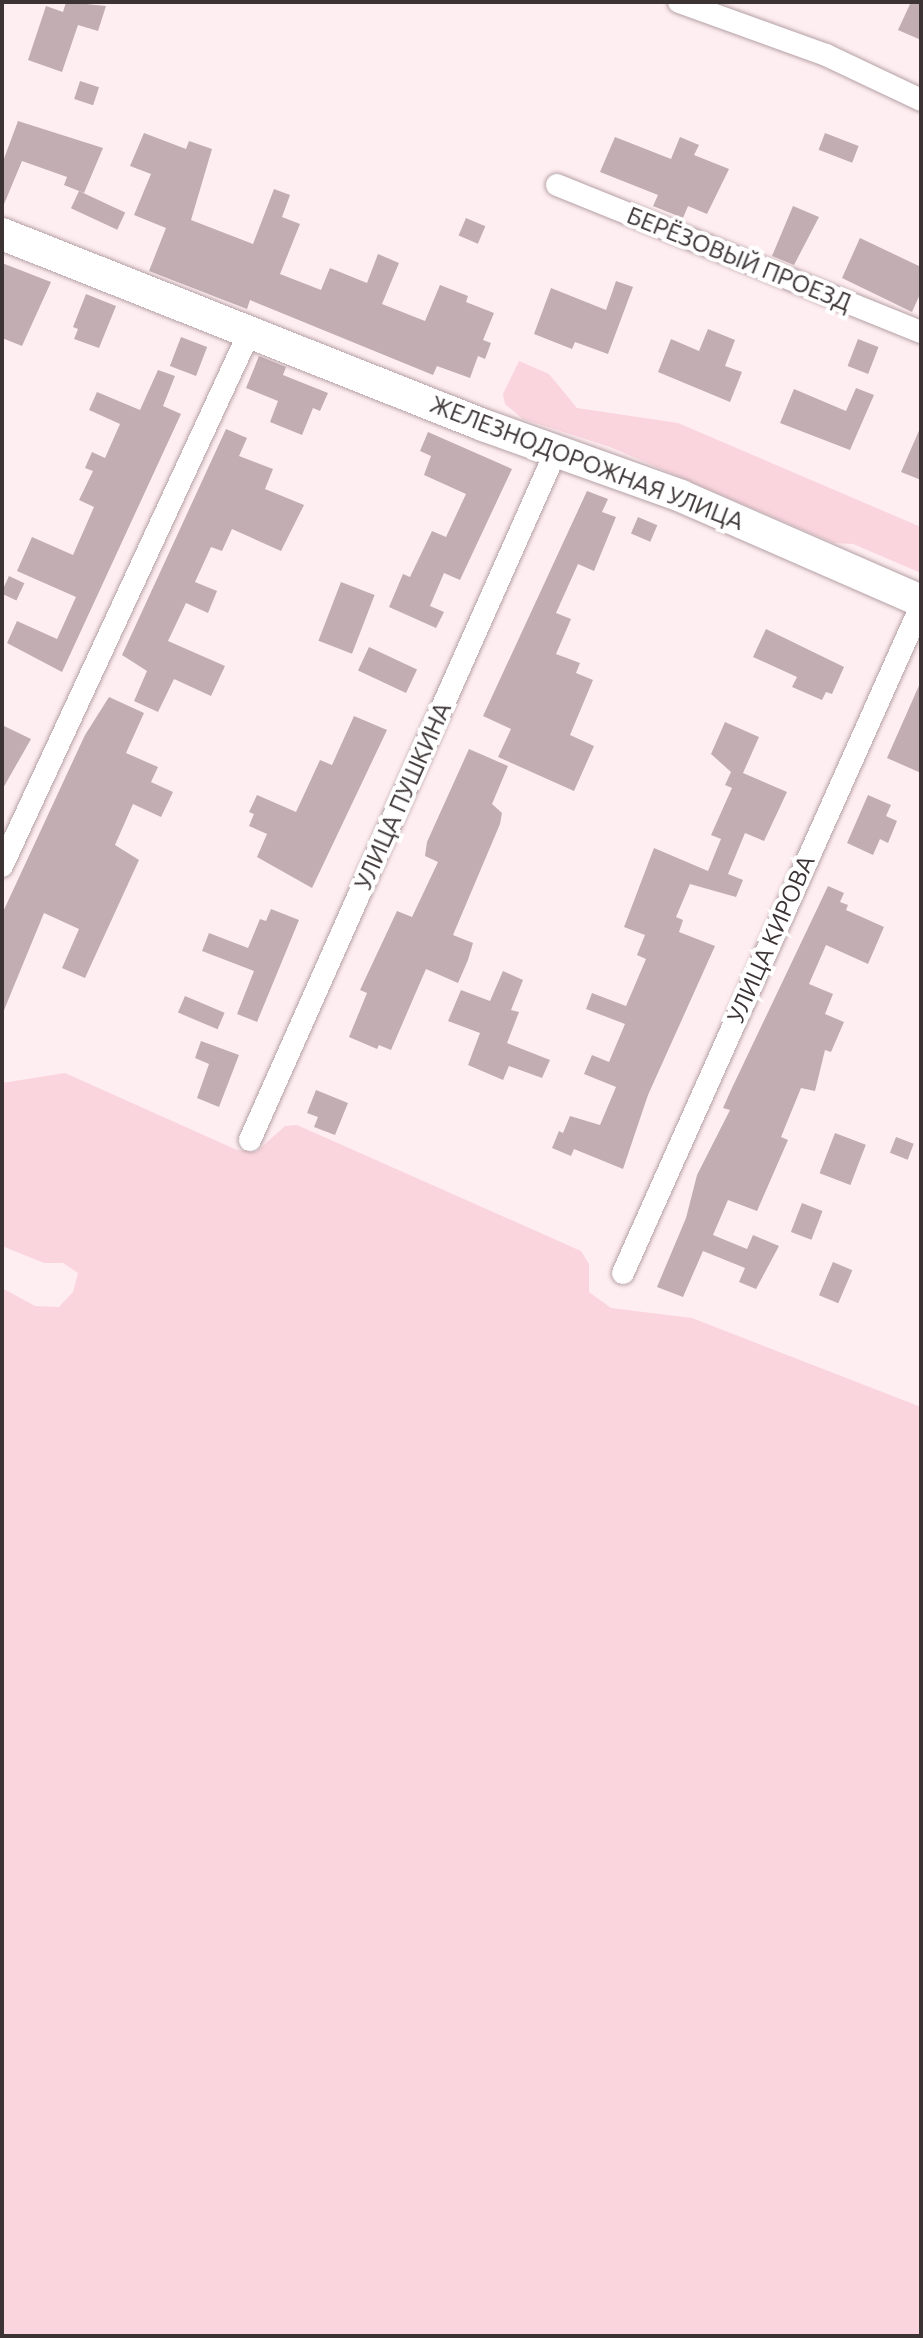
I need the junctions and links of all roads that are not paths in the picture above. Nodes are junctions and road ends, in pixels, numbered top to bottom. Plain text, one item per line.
1 (679, 2) edge
2 (921, 100) edge
3 (557, 185) dead end
4 (2, 234) edge
5 (250, 331) junction
6 (921, 332) edge
7 (556, 451) junction
8 (921, 604) edge
9 (2, 866) edge
10 (250, 1140) dead end
11 (623, 1273) dead end

1 - 2 street
3 - 6 street, БЕРЁЗОВЫЙ ПРОЕЗД
4 - 5 street, ЖЕЛЕЗНОДОРОЖНАЯ УЛИЦА
5 - 7 street, ЖЕЛЕЗНОДОРОЖНАЯ УЛИЦА
5 - 9 street
7 - 8 street, ЖЕЛЕЗНОДОРОЖНАЯ УЛИЦА
7 - 10 street, УЛИЦА ПУШКИНА
8 - 11 street, УЛИЦА КИРОВА

